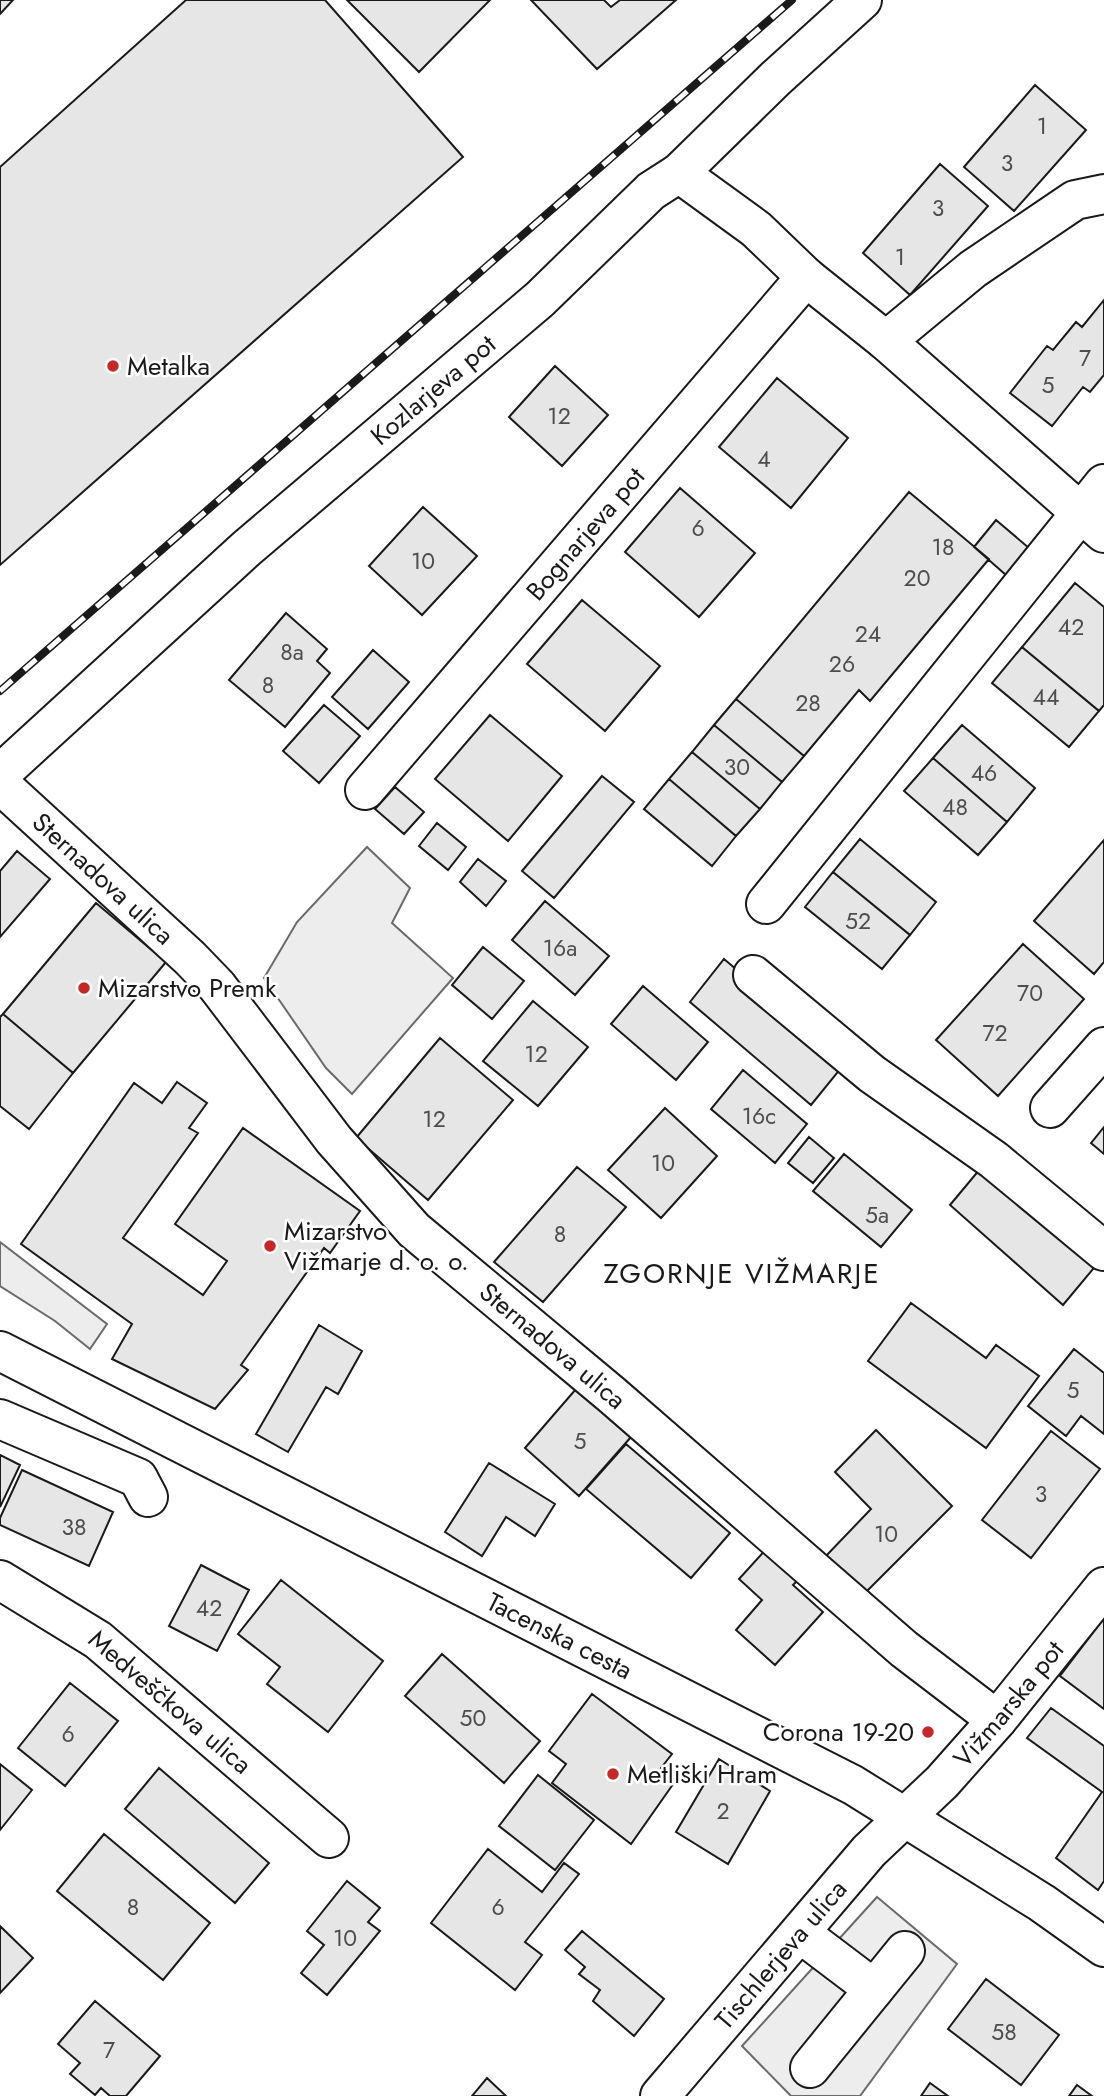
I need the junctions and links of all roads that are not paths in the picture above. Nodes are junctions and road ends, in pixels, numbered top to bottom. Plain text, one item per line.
1 (862, 0) edge
2 (679, 173) junction
3 (1104, 194) edge
4 (807, 277) junction
5 (886, 341) junction
6 (1104, 484) edge
7 (1092, 524) edge
8 (0, 774) edge
9 (0, 784) edge
10 (365, 790) dead end
11 (766, 904) dead end
12 (753, 975) dead end
13 (1104, 1047) edge
14 (1050, 1108) dead end
15 (1104, 1251) edge
16 (0, 1351) edge
17 (0, 1419) edge
18 (148, 1497) dead end
19 (0, 1580) edge
20 (1104, 1587) edge
21 (997, 1720) junction
22 (905, 1816) junction
23 (329, 1838) dead end
24 (800, 1933) junction
25 (1104, 1947) edge
26 (905, 1951) dead end
27 (874, 1989) junction
28 (810, 2068) dead end
29 (660, 2096) edge

1 - 2 street, Kozlarjeva pot
2 - 4 street
2 - 8 street, Kozlarjeva pot
3 - 5 street
4 - 5 street
4 - 10 street, Bognarjeva pot
5 - 7 street
6 - 7 street
7 - 11 street
9 - 21 street, Sternadova ulica
12 - 15 street
13 - 14 street
16 - 22 street, Tacenska cesta
17 - 18 street
19 - 23 street, Medveščkova ulica
20 - 21 street, Vižmarska pot
21 - 22 street, Vižmarska pot
22 - 24 street, Tischlerjeva ulica
22 - 25 street, Tacenska cesta
24 - 27 street
24 - 29 street, Tischlerjeva ulica
26 - 27 street
27 - 28 street

